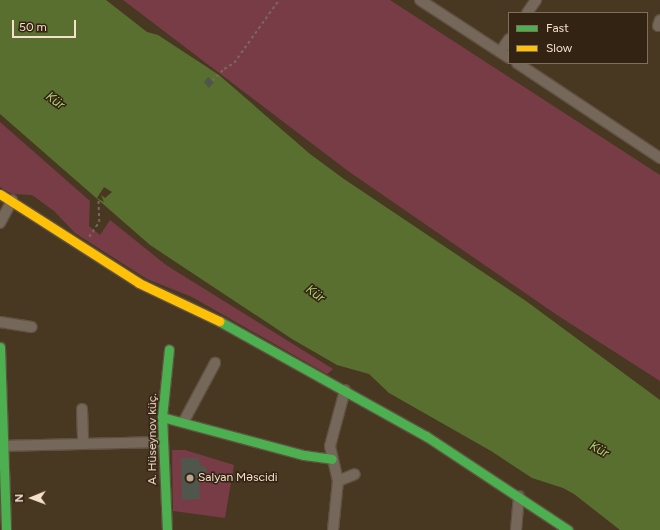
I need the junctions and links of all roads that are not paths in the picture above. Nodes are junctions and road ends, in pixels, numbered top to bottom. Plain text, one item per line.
1 (420, 0) edge
2 (536, 0) edge
3 (528, 12) edge
4 (508, 40) edge
5 (500, 52) junction
6 (508, 57) edge
7 (519, 64) edge
8 (660, 158) edge
9 (0, 194) edge
10 (12, 200) junction
11 (0, 223) edge
12 (0, 322) edge
13 (32, 327) dead end
14 (0, 347) edge
15 (169, 349) dead end
16 (215, 363) dead end
17 (345, 390) junction
18 (82, 408) dead end
19 (162, 417) junction
20 (184, 421) junction
21 (163, 442) junction
22 (83, 444) junction
23 (1, 446) edge
24 (332, 460) junction
25 (355, 474) dead end
26 (338, 481) junction
27 (519, 496) junction
28 (6, 530) edge
29 (167, 530) edge
30 (333, 530) edge
31 (516, 530) edge
32 (568, 530) edge

1 - 5 street
2 - 3 street
4 - 5 street
5 - 6 street
7 - 8 street
9 - 10 street
10 - 11 street
10 - 17 street
12 - 13 street
14 - 23 street
15 - 19 street, A. Hüseynov küç.
16 - 20 street
17 - 24 street
17 - 27 street
18 - 22 street
19 - 20 street
19 - 21 street, A. Hüseynov küç.
20 - 24 street
21 - 22 street
21 - 29 street, A. Hüseynov küç.
22 - 23 street
23 - 28 street
24 - 26 street
25 - 26 street
26 - 30 street
27 - 31 street
27 - 32 street

